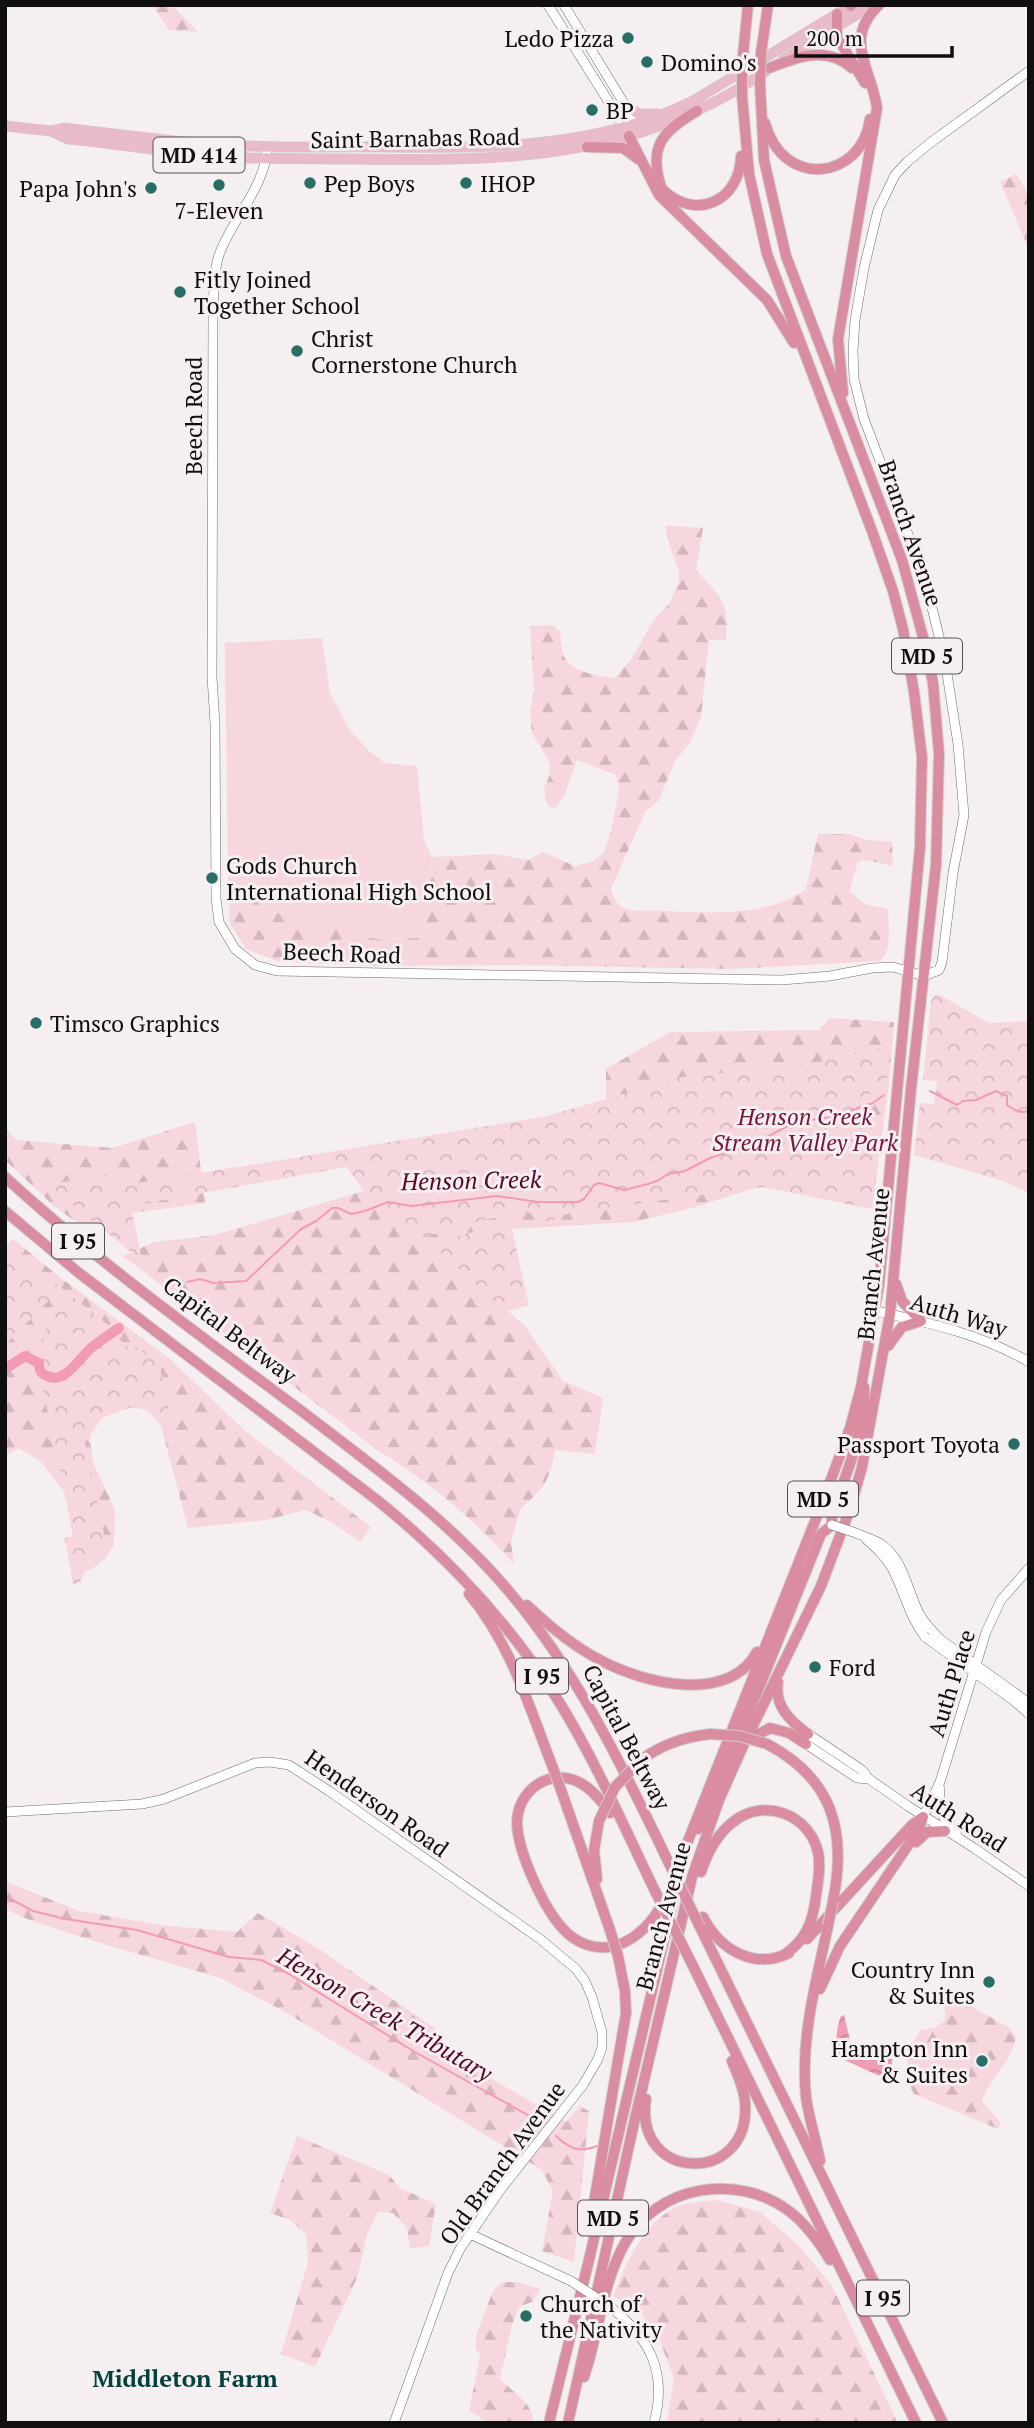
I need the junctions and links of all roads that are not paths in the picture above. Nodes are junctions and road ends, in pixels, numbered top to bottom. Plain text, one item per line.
1 (548, 5) edge
2 (564, 5) edge
3 (748, 5) edge
4 (768, 5) edge
5 (851, 5) edge
6 (873, 5) edge
7 (879, 5) edge
8 (837, 14) junction
9 (836, 28) junction
10 (769, 68) junction
11 (1029, 71) edge
12 (863, 81) junction
13 (760, 99) junction
14 (625, 105) junction
15 (697, 111) junction
16 (743, 111) junction
17 (669, 113) junction
18 (5, 126) edge
19 (51, 131) junction
20 (631, 131) junction
21 (267, 147) junction
22 (587, 147) junction
23 (267, 159) junction
24 (642, 164) junction
25 (661, 187) junction
26 (824, 407) junction
27 (854, 433) junction
28 (908, 971) junction
29 (924, 976) junction
30 (5, 1177) edge
31 (5, 1211) edge
32 (894, 1274) junction
33 (876, 1311) junction
34 (890, 1314) junction
35 (921, 1321) junction
36 (884, 1351) junction
37 (1029, 1362) edge
38 (863, 1376) junction
39 (377, 1500) junction
40 (832, 1522) junction
41 (472, 1551) junction
42 (1029, 1568) edge
43 (775, 1618) junction
44 (975, 1668) junction
45 (779, 1675) junction
46 (1029, 1703) edge
47 (1029, 1714) edge
48 (807, 1739) junction
49 (744, 1744) junction
50 (940, 1782) junction
51 (705, 1794) junction
52 (5, 1812) edge
53 (923, 1817) junction
54 (945, 1831) junction
55 (960, 1839) junction
56 (887, 1876) junction
57 (1029, 1886) edge
58 (655, 1891) junction
59 (701, 1922) junction
60 (610, 1930) junction
61 (784, 1955) junction
62 (673, 1958) junction
63 (692, 1964) junction
64 (651, 1993) junction
65 (660, 2013) junction
66 (810, 2014) junction
67 (583, 2085) joint
68 (822, 2174) junction
69 (470, 2234) junction
70 (865, 2318) junction
71 (568, 2346) junction
72 (394, 2423) edge
73 (549, 2423) edge
74 (569, 2423) edge
75 (654, 2423) edge
76 (916, 2423) edge
77 (943, 2423) edge

1 - 20 street
2 - 14 street
3 - 16 highway, Branch Avenue / MD 5, bridge
4 - 13 highway, Branch Avenue / MD 5, bridge
5 - 8 main road, Saint Barnabas Road / MD 414
6 - 9 main road, Saint Barnabas Road / MD 414
7 - 27 highway
8 - 9 highway
8 - 17 main road, Saint Barnabas Road / MD 414
9 - 10 main road, Saint Barnabas Road / MD 414
9 - 12 highway
10 - 12 highway
10 - 15 main road, Saint Barnabas Road / MD 414
11 - 29 street
12 - 13 highway
13 - 27 highway, Branch Avenue / MD 5
14 - 17 main road
14 - 20 street
15 - 20 main road, Saint Barnabas Road / MD 414
15 - 25 highway
16 - 25 highway
16 - 26 highway, Branch Avenue / MD 5
17 - 20 main road, Saint Barnabas Road / MD 414
18 - 19 main road, Saint Barnabas Road / MD 414
19 - 21 main road, Saint Barnabas Road / MD 414
19 - 23 main road, Saint Barnabas Road / MD 414
20 - 21 main road, Saint Barnabas Road / MD 414
20 - 22 main road, Saint Barnabas Road / MD 414
20 - 24 highway
20 - 25 highway
21 - 23 street
22 - 23 main road, Saint Barnabas Road / MD 414
22 - 24 highway
23 - 28 street, Beech Road
24 - 26 highway
26 - 28 highway, Branch Avenue / MD 5
27 - 29 highway, Branch Avenue / MD 5
28 - 29 street, Beech Road
28 - 33 highway, Branch Avenue / MD 5
29 - 32 highway, Branch Avenue / MD 5
30 - 41 highway, Capital Beltway / I 95
31 - 39 highway, Capital Beltway / I 95
32 - 34 highway, Branch Avenue / MD 5
32 - 35 highway
33 - 34 street, Auth Way
33 - 38 highway, Branch Avenue / MD 5
34 - 35 street, Auth Way
34 - 36 highway, Branch Avenue / MD 5
35 - 36 highway
35 - 37 street, Auth Way
36 - 45 highway, Branch Avenue / MD 5
38 - 40 highway
38 - 43 highway, Branch Avenue / MD 5
39 - 58 highway, Capital Beltway / I 95
39 - 60 highway, bridge
40 - 44 street, bridge
40 - 64 highway
41 - 43 highway
41 - 59 highway, Capital Beltway / I 95, bridge
42 - 44 street, Auth Place
43 - 51 highway, Branch Avenue / MD 5
44 - 46 street
44 - 47 street
44 - 50 street, Auth Place
45 - 48 highway
45 - 49 highway, Branch Avenue / MD 5
48 - 49 highway
48 - 53 street, Auth Road
49 - 62 highway, Branch Avenue / MD 5
50 - 53 street, Auth Place
50 - 55 street
51 - 58 highway
51 - 64 highway, Branch Avenue / MD 5
52 - 67 street, Henderson Road
53 - 54 street, Auth Road
53 - 56 highway
53 - 61 highway
54 - 55 street, Auth Road
54 - 56 highway
55 - 57 street, Auth Road
56 - 66 highway
58 - 63 highway, Capital Beltway / I 95, bridge
59 - 61 highway
59 - 68 highway, Capital Beltway / I 95
60 - 66 highway, bridge
60 - 71 highway, bridge
61 - 62 highway
62 - 65 highway, Branch Avenue / MD 5
63 - 65 highway
63 - 70 highway, Capital Beltway / I 95
64 - 71 highway, Branch Avenue / MD 5
65 - 74 highway, Branch Avenue / MD 5
66 - 68 highway
67 - 69 street, Old Branch Avenue
68 - 77 highway, Capital Beltway / I 95
69 - 72 street, Old Branch Avenue
69 - 75 street, bridge
70 - 74 highway
70 - 76 highway, Capital Beltway / I 95
71 - 73 highway, Branch Avenue / MD 5

